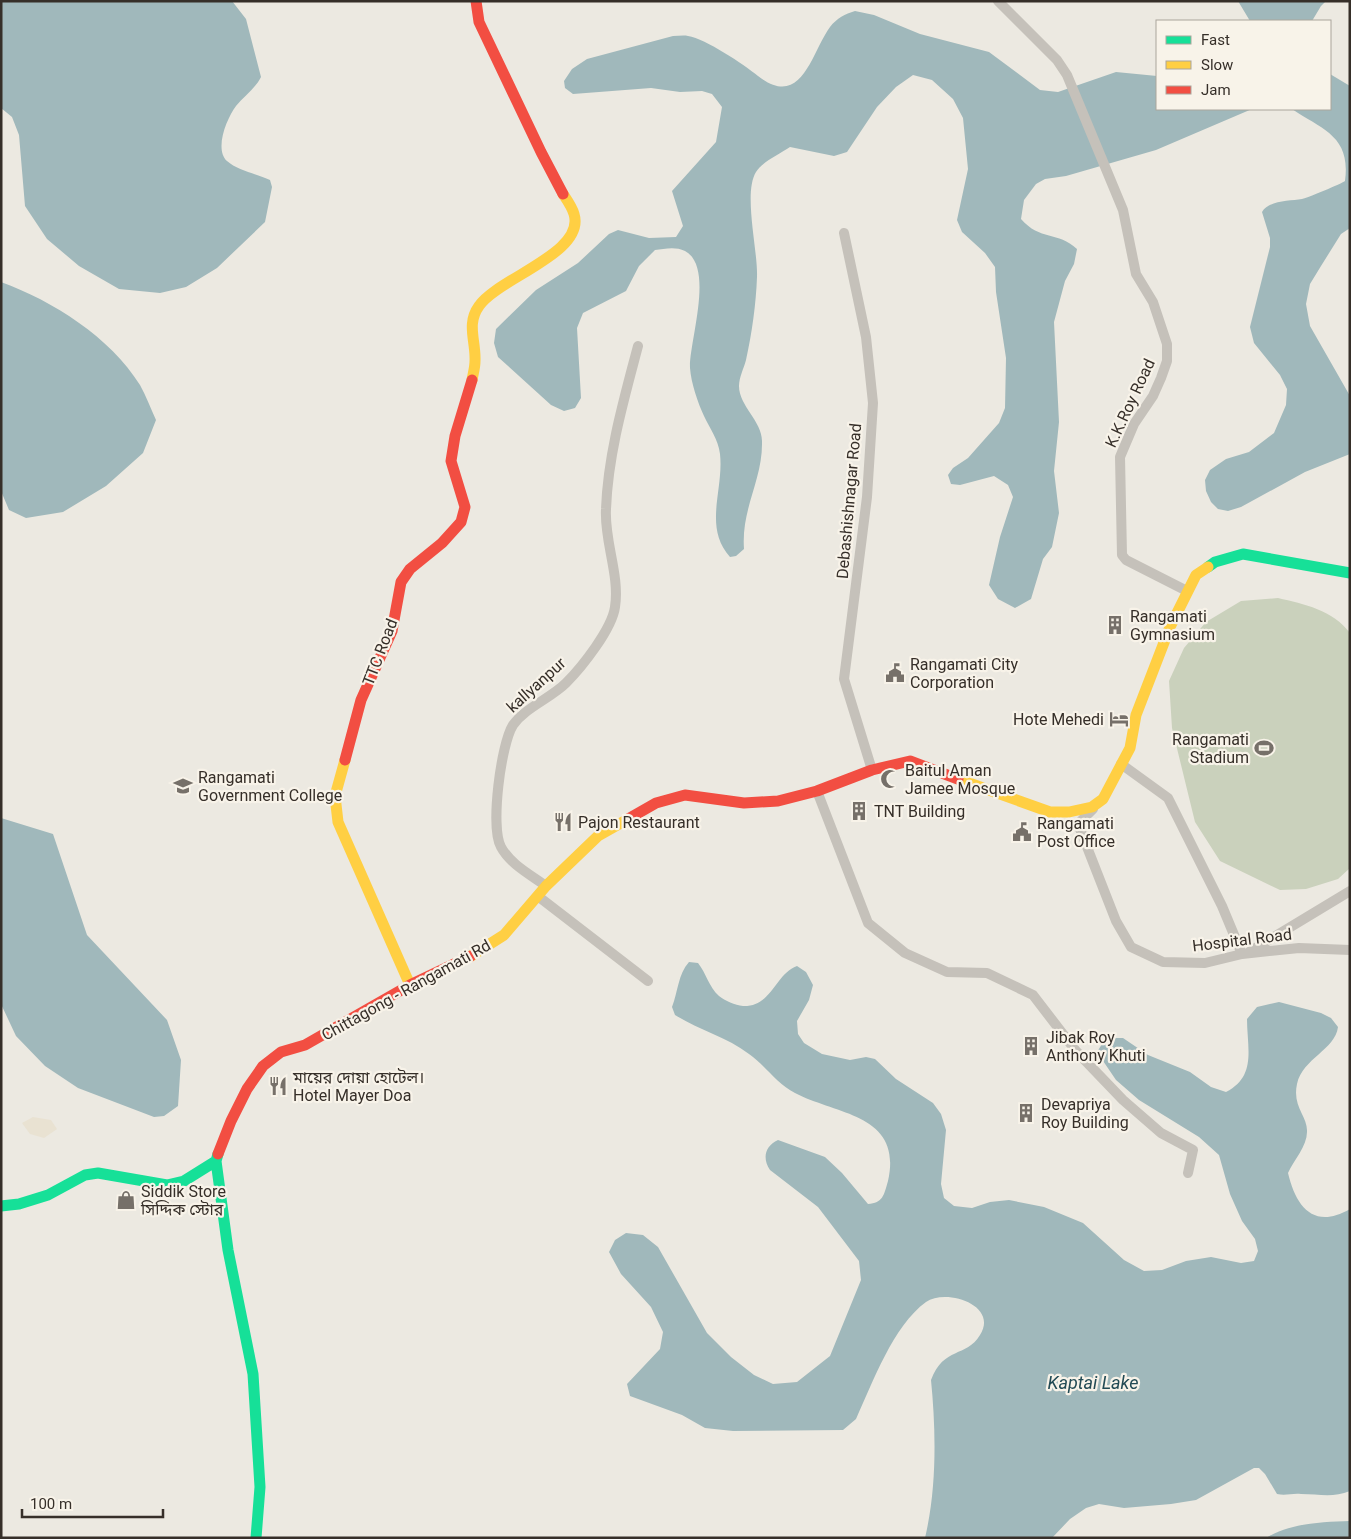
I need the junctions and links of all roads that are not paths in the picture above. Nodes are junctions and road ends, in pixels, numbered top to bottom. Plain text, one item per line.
1 (476, 1) edge
2 (998, 1) edge
3 (844, 233) dead end
4 (638, 346) dead end
5 (1350, 573) edge
6 (1187, 591) junction
7 (1122, 764) junction
8 (872, 770) junction
9 (817, 791) junction
10 (1103, 800) junction
11 (546, 886) junction
12 (1350, 891) edge
13 (538, 896) junction
14 (1350, 950) edge
15 (1244, 954) junction
16 (648, 981) dead end
17 (410, 985) junction
18 (216, 1162) junction
19 (1188, 1173) dead end
20 (1, 1206) edge
21 (256, 1538) edge

1 - 17 main road, TTC Road
2 - 6 street, K.K.Roy Road
3 - 8 street, Debashishnagar Road
4 - 11 street, kallyanpur
5 - 6 main road
6 - 7 main road
7 - 10 main road
7 - 15 street
8 - 9 main road, Chittagong - Rangamati Rd
8 - 10 main road, Chittagong - Rangamati Rd
9 - 11 main road, Chittagong - Rangamati Rd
9 - 19 street
10 - 15 street, Hospital Road
11 - 13 main road, Chittagong - Rangamati Rd
12 - 15 street
13 - 16 street
13 - 17 main road, Chittagong - Rangamati Rd
14 - 15 street, Hospital Road
17 - 18 main road, Chittagong - Rangamati Rd
18 - 20 main road
18 - 21 main road

